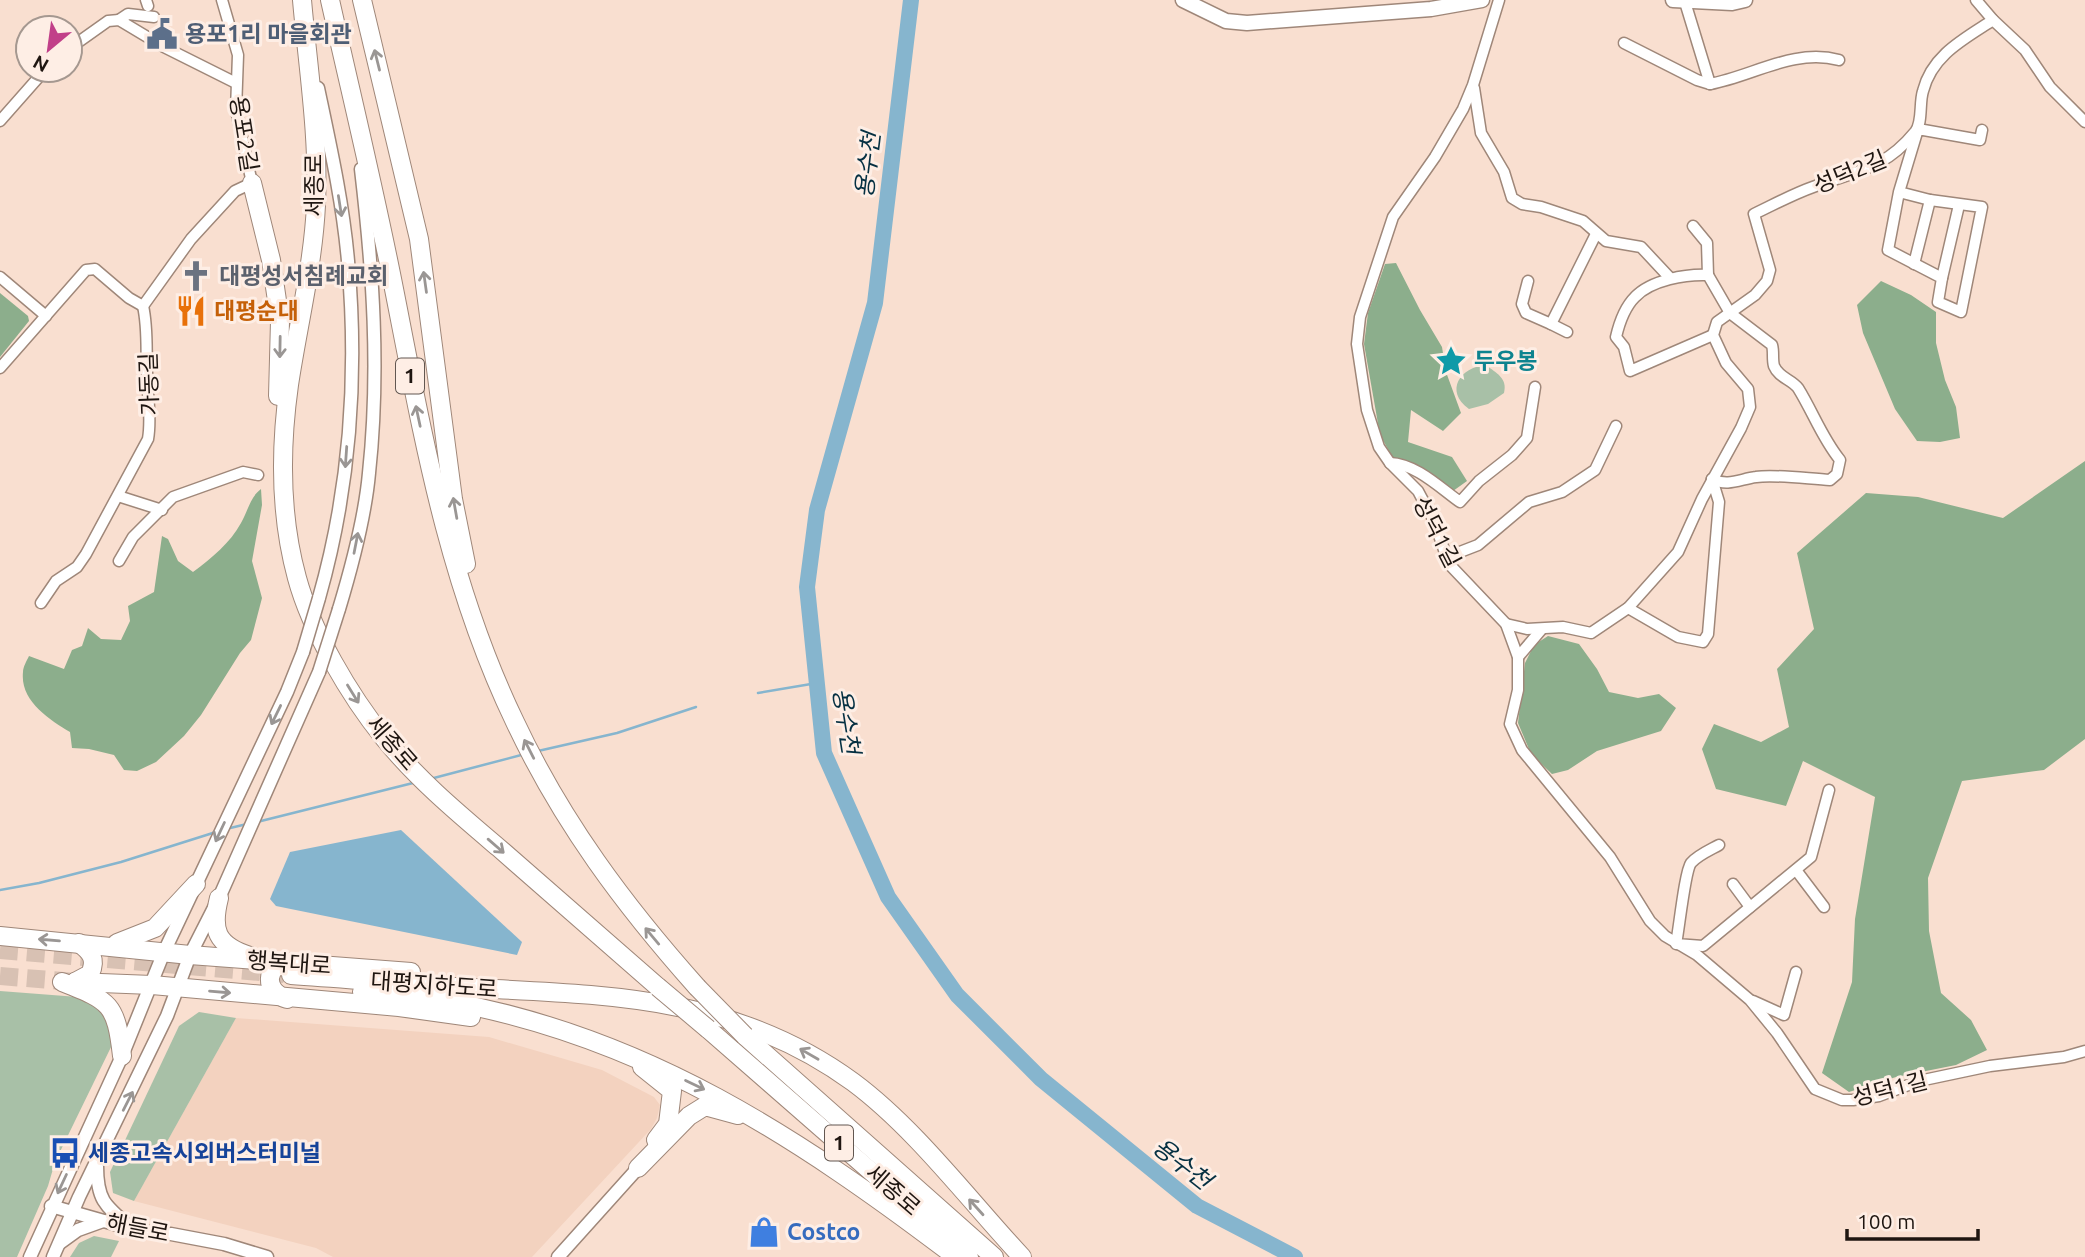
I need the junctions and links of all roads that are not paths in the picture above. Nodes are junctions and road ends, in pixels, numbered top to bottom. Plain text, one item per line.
1 (222, 0) edge
2 (302, 0) edge
3 (330, 0) edge
4 (362, 0) edge
5 (1183, 0) edge
6 (1482, 0) edge
7 (1499, 0) edge
8 (1745, 0) edge
9 (1976, 0) edge
10 (1679, 1) edge
11 (1432, 4) edge
12 (154, 16) dead end
13 (304, 19) junction
14 (119, 20) junction
15 (1993, 20) junction
16 (84, 38) edge
17 (1624, 43) dead end
18 (342, 53) junction
19 (1839, 60) dead end
20 (236, 83) junction
21 (33, 84) edge
22 (1710, 84) junction
23 (1474, 85) junction
24 (0, 121) edge
25 (2085, 122) edge
26 (1918, 130) junction
27 (1982, 130) dead end
28 (252, 183) junction
29 (1899, 192) junction
30 (1930, 200) junction
31 (1959, 205) junction
32 (1693, 226) dead end
33 (1596, 234) junction
34 (1914, 264) junction
35 (1708, 275) junction
36 (0, 277) edge
37 (1670, 278) junction
38 (1942, 278) junction
39 (1528, 281) dead end
40 (143, 306) junction
41 (1730, 313) junction
42 (46, 316) junction
43 (1552, 324) junction
44 (1567, 332) dead end
45 (1713, 335) junction
46 (0, 368) edge
47 (1535, 387) dead end
48 (1616, 426) dead end
49 (1390, 463) junction
50 (258, 475) dead end
51 (1712, 479) junction
52 (284, 493) junction
53 (118, 496) junction
54 (162, 510) junction
55 (1447, 557) junction
56 (119, 561) dead end
57 (41, 603) dead end
58 (1628, 608) junction
59 (1506, 624) junction
60 (1541, 630) junction
61 (1518, 657) junction
62 (502, 692) junction
63 (1829, 790) dead end
64 (1719, 845) dead end
65 (1796, 870) junction
66 (196, 884) junction
67 (1732, 884) dead end
68 (219, 898) junction
69 (1750, 907) junction
70 (1824, 907) dead end
71 (0, 936) edge
72 (79, 943) junction
73 (1676, 944) junction
74 (101, 945) junction
75 (164, 953) junction
76 (190, 955) junction
77 (1796, 972) dead end
78 (286, 976) junction
79 (69, 982) junction
80 (152, 985) junction
81 (179, 988) junction
82 (1750, 1000) junction
83 (616, 1049) junction
84 (2085, 1051) edge
85 (122, 1056) junction
86 (777, 1131) junction
87 (97, 1162) junction
88 (638, 1168) junction
89 (51, 1206) junction
90 (72, 1213) junction
91 (103, 1221) junction
92 (132, 1229) junction
93 (171, 1234) joint
94 (60, 1243) junction
95 (942, 1251) edge
96 (30, 1257) edge
97 (53, 1257) edge
98 (267, 1257) edge
99 (558, 1257) edge
100 (956, 1257) edge
101 (969, 1257) edge
102 (994, 1257) edge
103 (1022, 1257) edge

1 - 20 street, 용포2길
2 - 13 highway, 세종로 / 1
3 - 18 highway, 세종로 / 1
62 -> 4 highway
5 - 11 main road
6 - 11 main road
7 - 23 street, 성덕1길
8 - 10 main road
9 - 15 street
10 - 22 street
12 - 14 street
13 - 52 highway, 세종로 / 1
13 -> 66 street, bridge
14 - 16 street
14 - 20 street
15 - 25 street
15 - 26 street
17 - 22 street
62 -> 18 highway, 세종로 / 1
68 -> 18 street, bridge
19 - 22 street
20 - 28 street, 용포2길
21 - 24 street
23 - 33 street, 성덕1길
23 - 49 street, 성덕1길
26 - 27 street
26 - 29 street
26 - 41 street, 성덕2길
28 - 40 street, 용포2길
28 -> 52 highway
29 - 30 street
29 - 34 street
30 - 31 street
30 - 34 street
31 - 38 street
31 - 38 street
32 - 35 street
33 - 37 street, 성덕1길
33 - 43 street
34 - 38 street
35 - 37 street
35 - 41 street
36 - 42 street
37 - 45 street
39 - 43 street
40 - 42 street
40 - 53 street, 가동길
41 - 45 street, 성덕2길
41 - 51 street
42 - 46 street
43 - 44 street
45 - 51 street
47 - 49 street
48 - 55 street
49 - 55 street, 성덕1길
50 - 54 street
51 - 58 street
51 - 58 street
52 -> 101 highway, 세종로 / 1, bridge
53 - 54 street
53 - 57 street, 가동길
54 - 56 street
55 - 59 street, 성덕1길
58 - 60 street
59 - 60 street
59 - 61 street, 성덕1길
60 - 61 street
61 - 73 street, 성덕1길
102 -> 62 highway, 세종로 / 1, bridge
63 - 65 street
64 - 73 street
65 - 69 street
65 - 70 street
66 - 74 highway
66 - 75 street
67 - 69 street
68 - 76 street
68 - 78 highway
69 - 73 street
72 -> 71 highway, 행복대로
72 - 74 highway, 행복대로
72 - 79 highway
73 - 82 street, 성덕1길
74 - 75 highway, 행복대로
75 - 76 highway, 행복대로
75 - 80 street
76 - 78 highway, 행복대로
76 - 81 street
77 - 82 street
81 -> 78 highway, 행복대로
78 - 83 highway, 행복대로
103 -> 78 highway, 대평지하도로
79 - 80 highway, 행복대로
79 - 85 highway
80 - 81 highway, 행복대로
80 - 85 street
87 -> 81 street
82 - 84 street, 성덕1길
83 -> 86 highway
83 - 88 highway
85 -> 89 street
86 - 88 highway
86 - 95 highway
87 - 90 street
87 - 92 street
88 - 99 street
89 - 90 street, 해들로
89 - 96 street
90 - 91 street, 해들로
90 - 94 street
91 - 92 street, 해들로
91 - 94 street
92 - 93 street, 해들로
93 - 98 street, 해들로
94 - 97 street
95 - 100 highway

